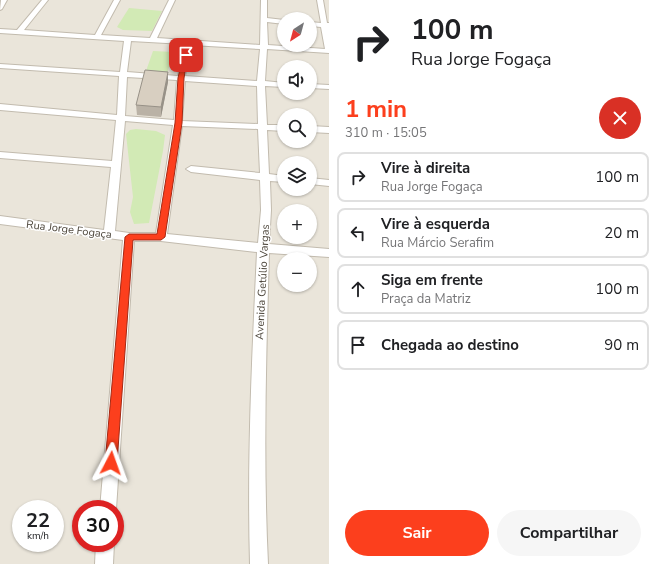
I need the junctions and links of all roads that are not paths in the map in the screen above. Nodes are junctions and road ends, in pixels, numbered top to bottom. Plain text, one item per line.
1 (4, 0) edge
2 (45, 0) edge
3 (117, 0) edge
4 (172, 0) edge
5 (264, 0) edge
6 (320, 0) edge
7 (0, 8) edge
8 (265, 20) junction
9 (277, 21) edge
10 (317, 24) edge
11 (327, 25) edge
12 (0, 31) edge
13 (19, 32) junction
14 (97, 37) junction
15 (128, 38) junction
16 (153, 40) junction
17 (188, 43) junction
18 (264, 47) junction
19 (329, 51) edge
20 (0, 66) edge
21 (123, 74) junction
22 (181, 78) junction
23 (261, 83) junction
24 (277, 84) edge
25 (317, 86) edge
26 (329, 87) edge
27 (0, 107) edge
28 (121, 117) junction
29 (178, 123) junction
30 (263, 127) junction
31 (277, 128) edge
32 (317, 129) edge
33 (329, 130) edge
34 (0, 155) edge
35 (117, 164) junction
36 (191, 169) dead end
37 (264, 177) junction
38 (277, 178) edge
39 (317, 182) edge
40 (329, 183) edge
41 (0, 220) edge
42 (109, 234) junction
43 (129, 237) junction
44 (161, 237) junction
45 (263, 248) junction
46 (329, 253) edge
47 (109, 500) edge
48 (105, 552) edge
49 (104, 564) edge
50 (259, 564) edge

1 - 7 street
2 - 13 street
3 - 14 street
4 - 16 street
5 - 8 street, Avenida Getúlio Vargas
6 - 11 street
8 - 9 street
8 - 18 street, Avenida Getúlio Vargas
10 - 11 street
11 - 19 street
12 - 13 street
13 - 14 street
14 - 15 street
15 - 16 street
15 - 21 street
16 - 17 street
17 - 18 street
17 - 22 street
18 - 19 street
18 - 23 street, Avenida Getúlio Vargas
20 - 21 street
21 - 22 street
21 - 28 street
22 - 23 street
22 - 29 street
23 - 24 street
23 - 30 street, Avenida Getúlio Vargas
25 - 26 street
27 - 28 street
28 - 29 street
28 - 35 street
29 - 30 street
29 - 44 street
30 - 31 street
30 - 37 street, Avenida Getúlio Vargas
32 - 33 street
34 - 35 street
35 - 42 street
36 - 37 street
37 - 38 street
37 - 45 street, Avenida Getúlio Vargas
39 - 40 street
41 - 42 street, Rua Jorge Fogaça
42 - 43 street, Rua Jorge Fogaça
43 - 44 street, Rua Jorge Fogaça
43 - 47 street
44 - 45 street, Rua Jorge Fogaça
45 - 46 street, Rua Jorge Fogaça
45 - 50 street, Avenida Getúlio Vargas
48 - 49 street

